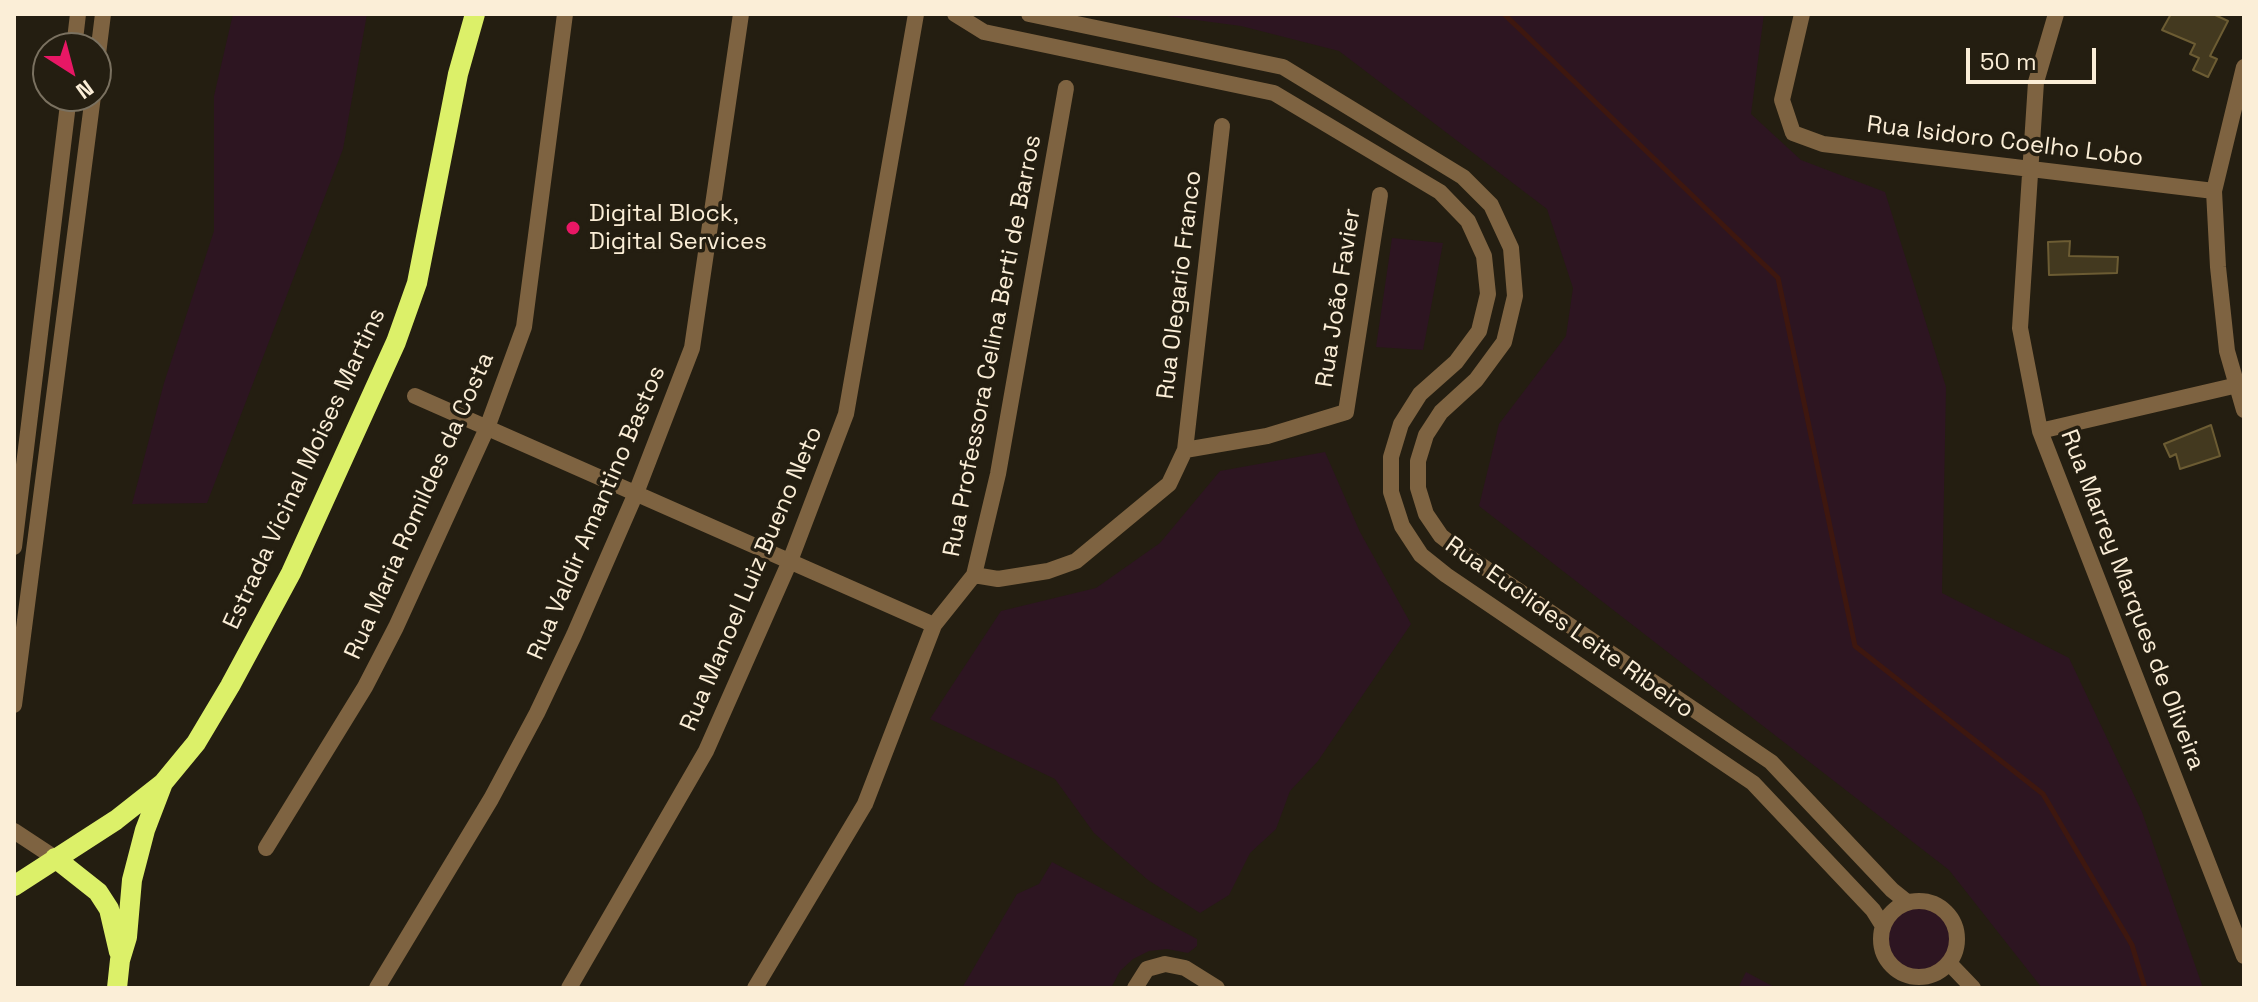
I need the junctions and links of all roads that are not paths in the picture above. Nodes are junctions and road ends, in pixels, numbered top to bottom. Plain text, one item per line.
1 (475, 14) edge
2 (565, 14) edge
3 (741, 14) edge
4 (916, 14) edge
5 (955, 14) edge
6 (1029, 14) edge
7 (1802, 14) edge
8 (2056, 14) edge
9 (1250, 60) junction
10 (2244, 67) edge
11 (1245, 87) junction
12 (1066, 88) dead end
13 (67, 112) edge
14 (91, 112) edge
15 (1222, 126) dead end
16 (2031, 168) junction
17 (2214, 191) junction
18 (1380, 195) dead end
19 (2240, 385) edge
20 (415, 396) dead end
21 (2244, 410) edge
22 (487, 428) junction
23 (2040, 431) junction
24 (1185, 450) junction
25 (636, 493) junction
26 (14, 547) edge
27 (790, 561) junction
28 (974, 575) junction
29 (934, 625) junction
30 (14, 705) edge
31 (163, 783) junction
32 (14, 831) edge
33 (266, 848) dead end
34 (55, 858) junction
35 (14, 886) edge
36 (1907, 902) junction
37 (1883, 926) junction
38 (2244, 956) edge
39 (120, 960) junction
40 (1949, 963) junction
41 (117, 988) edge
42 (377, 988) edge
43 (569, 988) edge
44 (755, 988) edge
45 (1135, 988) edge
46 (1217, 988) edge
47 (1973, 988) edge

1 - 31 main road, Estrada Vicinal Moises Martins
2 - 22 street, Rua Maria Romildes da Costa
3 - 25 street, Rua Valdir Amantino Bastos
4 - 27 street, Rua Manoel Luiz Bueno Neto
5 - 11 street, Rua Euclides Leite Ribeiro
6 - 9 street, Rua Euclides Leite Ribeiro
7 - 16 street, Rua Isidoro Coelho Lobo
8 - 16 street, Rua Marrey Marques de Oliveira
9 - 11 street
9 - 36 street, Rua Euclides Leite Ribeiro
10 - 17 street
11 - 37 street, Rua Euclides Leite Ribeiro
12 - 28 street, Rua Professora Celina Berti de Barros
13 - 26 street
14 - 30 street
15 - 24 street, Rua Olegario Franco
16 - 17 street, Rua Isidoro Coelho Lobo
16 - 23 street, Rua Marrey Marques de Oliveira
17 - 19 street
18 - 24 street, Rua João Favier
19 - 21 street
19 - 23 street
20 - 22 street
22 - 25 street
22 - 33 street, Rua Maria Romildes da Costa
23 - 38 street, Rua Marrey Marques de Oliveira
24 - 28 street
25 - 27 street
25 - 42 street, Rua Valdir Amantino Bastos
27 - 29 street
27 - 43 street, Rua Manoel Luiz Bueno Neto
28 - 29 street, Rua Professora Celina Berti de Barros
29 - 44 street, Rua Professora Celina Berti de Barros
31 - 34 main road
31 - 39 main road
32 - 34 street
34 - 35 main road
34 - 39 main road
36 - 37 street
36 - 40 street
37 - 40 street
39 - 41 main road
40 - 47 street
45 - 46 street

